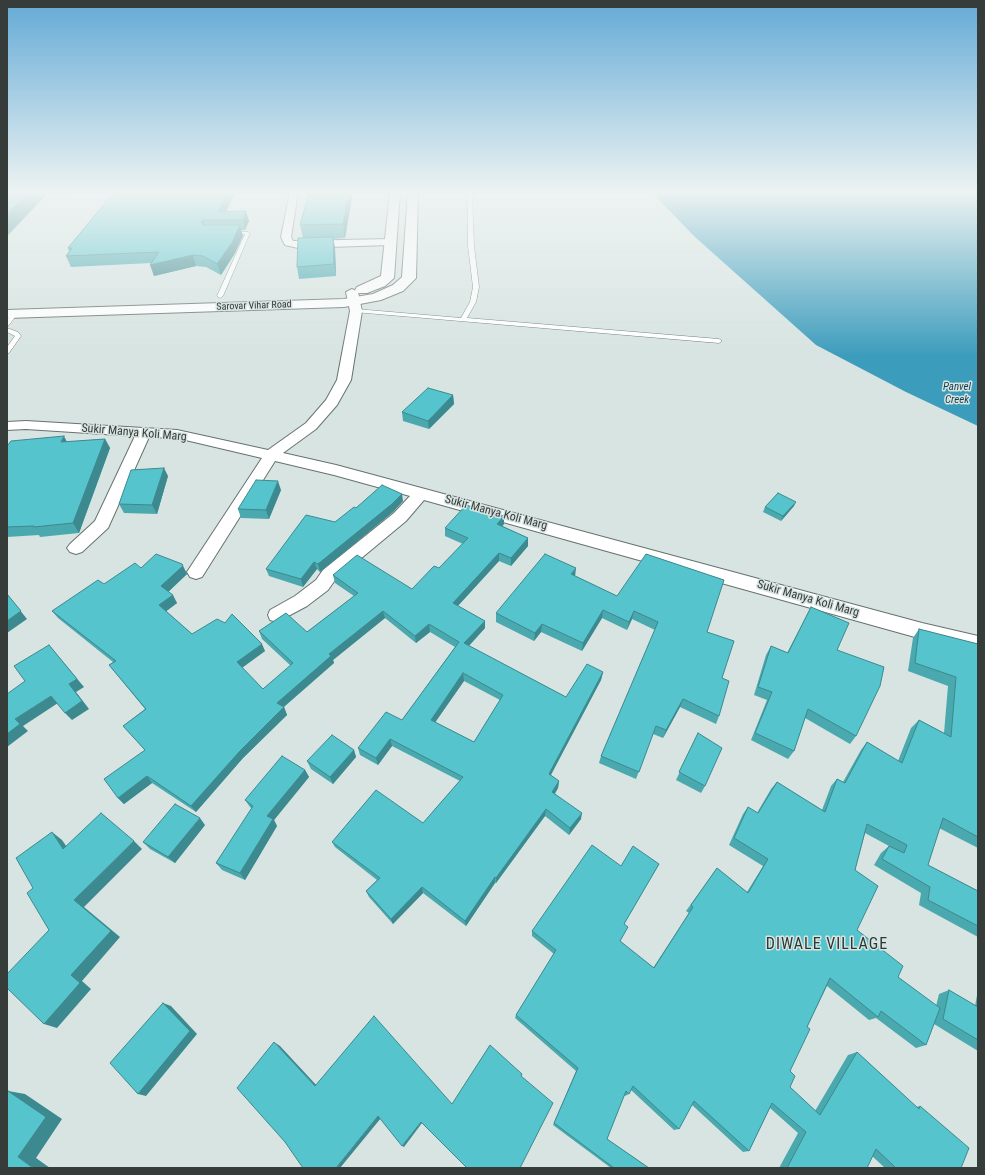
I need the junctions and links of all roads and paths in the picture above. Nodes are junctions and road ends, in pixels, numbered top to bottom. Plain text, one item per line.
1 (242, 247) edge
2 (389, 247) edge
3 (411, 247) edge
4 (471, 247) edge
5 (220, 296) junction
6 (7, 302) edge
7 (354, 302) junction
8 (10, 317) edge
9 (463, 320) junction
10 (7, 330) edge
11 (719, 341) dead end
12 (7, 352) edge
13 (26, 425) junction
14 (7, 426) edge
15 (144, 432) junction
16 (15, 441) edge
17 (271, 455) junction
18 (421, 493) junction
19 (76, 548) dead end
20 (196, 572) dead end
21 (277, 615) dead end
22 (978, 644) edge

1 - 5 lane
2 - 7 street, Sarovar Vihar Road
3 - 7 street, Sarovar Vihar Road
4 - 9 lane
5 - 6 street, Sarovar Vihar Road
5 - 7 street, Sarovar Vihar Road
7 - 8 street, Sarovar Vihar Road
7 - 9 lane
7 - 17 street
9 - 11 lane
10 - 12 lane
13 - 14 street, Sukir Manya Koli Marg
13 - 15 street, Sukir Manya Koli Marg
13 - 16 street
15 - 17 street, Sukir Manya Koli Marg
15 - 19 street
17 - 18 street, Sukir Manya Koli Marg
17 - 20 street
18 - 21 street
18 - 22 street, Sukir Manya Koli Marg

